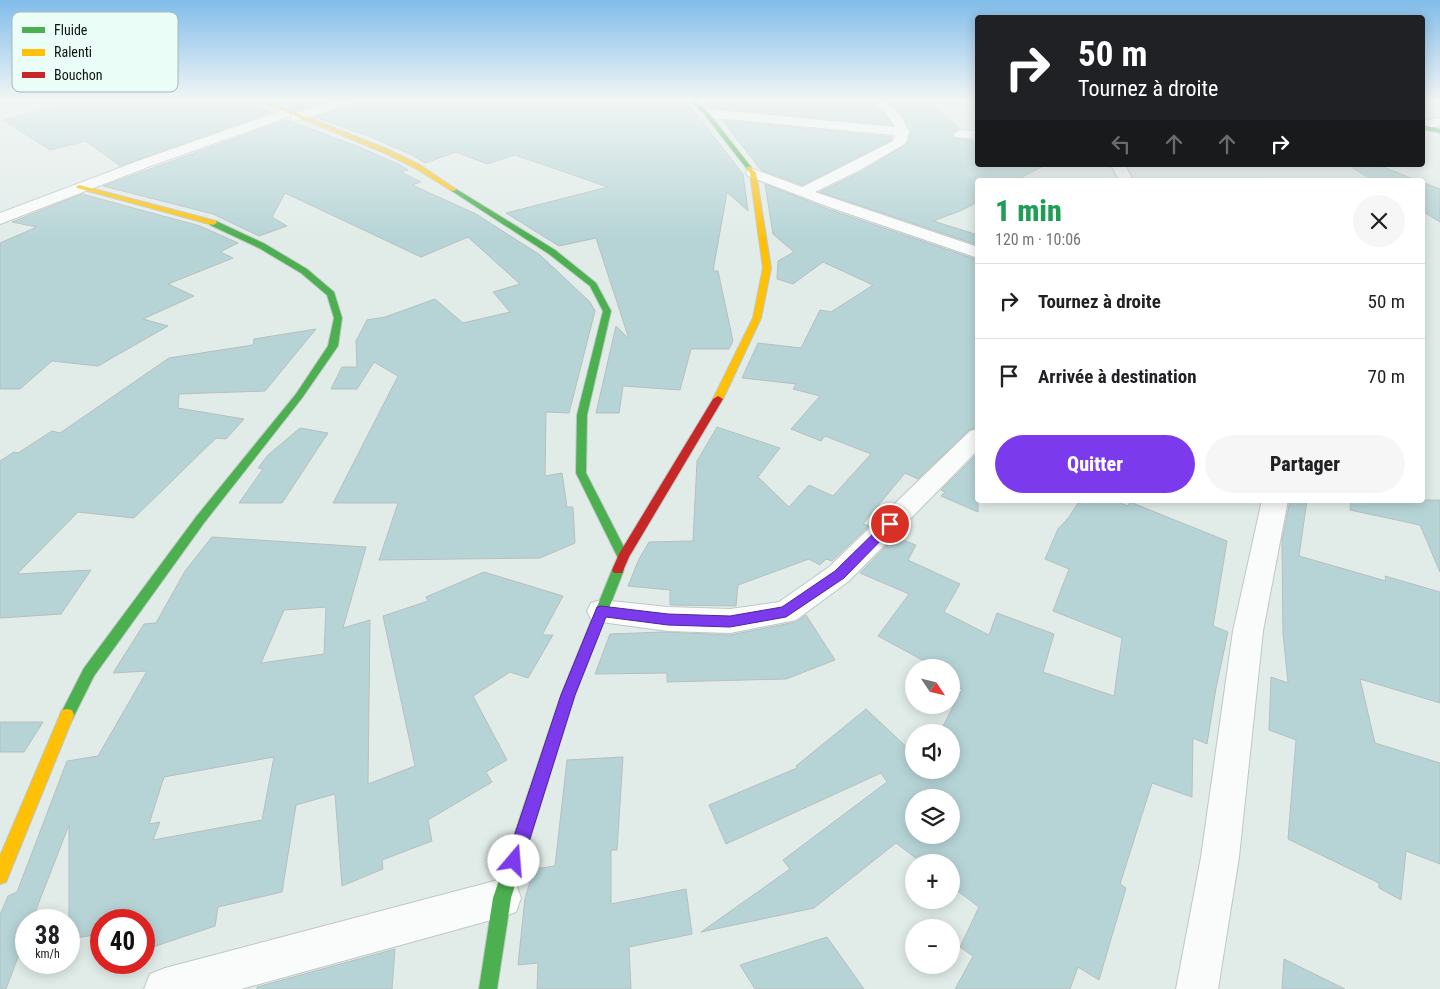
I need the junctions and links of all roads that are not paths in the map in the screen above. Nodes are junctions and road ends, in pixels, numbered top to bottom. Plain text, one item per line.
1 (200, 146) edge
2 (375, 146) edge
3 (733, 146) edge
4 (894, 146) edge
5 (1120, 167) edge
6 (754, 172) junction
7 (1125, 178) edge
8 (79, 187) junction
9 (803, 192) junction
10 (0, 219) edge
11 (975, 252) edge
12 (975, 439) edge
13 (1274, 503) edge
14 (623, 557) junction
15 (601, 611) junction
16 (0, 876) edge
17 (502, 898) junction
18 (165, 989) edge
19 (488, 989) edge
20 (1197, 989) edge

1 - 8 street
2 - 14 street
3 - 6 street
4 - 9 street
5 - 7 street
6 - 9 street
6 - 14 street
8 - 10 street
8 - 16 street
9 - 11 street
12 - 15 street
13 - 20 street
14 - 15 street
15 - 17 street
17 - 18 street
17 - 19 street

